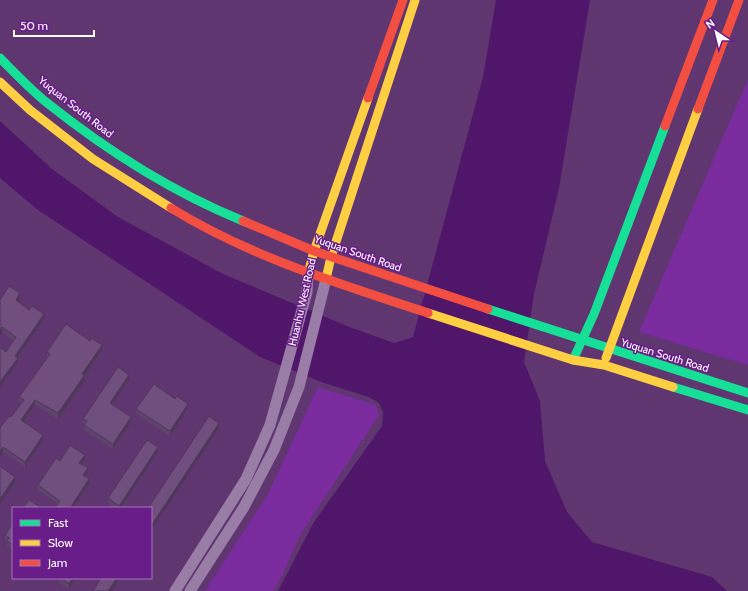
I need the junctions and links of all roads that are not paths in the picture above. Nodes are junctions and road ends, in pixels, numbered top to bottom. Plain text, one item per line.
1 (403, 0) edge
2 (415, 0) edge
3 (713, 0) edge
4 (739, 0) edge
5 (0, 58) edge
6 (0, 82) edge
7 (314, 251) junction
8 (331, 257) junction
9 (308, 274) junction
10 (326, 279) junction
11 (582, 338) junction
12 (608, 349) junction
13 (573, 360) junction
14 (604, 365) junction
15 (748, 393) edge
16 (748, 410) edge
17 (175, 591) edge
18 (190, 591) edge

1 - 7 street, Huanhu West Road
2 - 8 street, Huanhu West Road
3 - 11 street
4 - 12 street
5 - 7 street, Yuquan South Road
6 - 9 street
7 - 8 street, Yuquan South Road
7 - 9 street, Huanhu West Road
8 - 10 street, Huanhu West Road
8 - 11 street, Yuquan South Road
9 - 10 street
9 - 17 street, Huanhu West Road
10 - 13 street
10 - 18 street, Huanhu West Road
11 - 12 street, Yuquan South Road
11 - 13 street
12 - 14 street
12 - 15 street, Yuquan South Road
13 - 14 street
14 - 16 street

